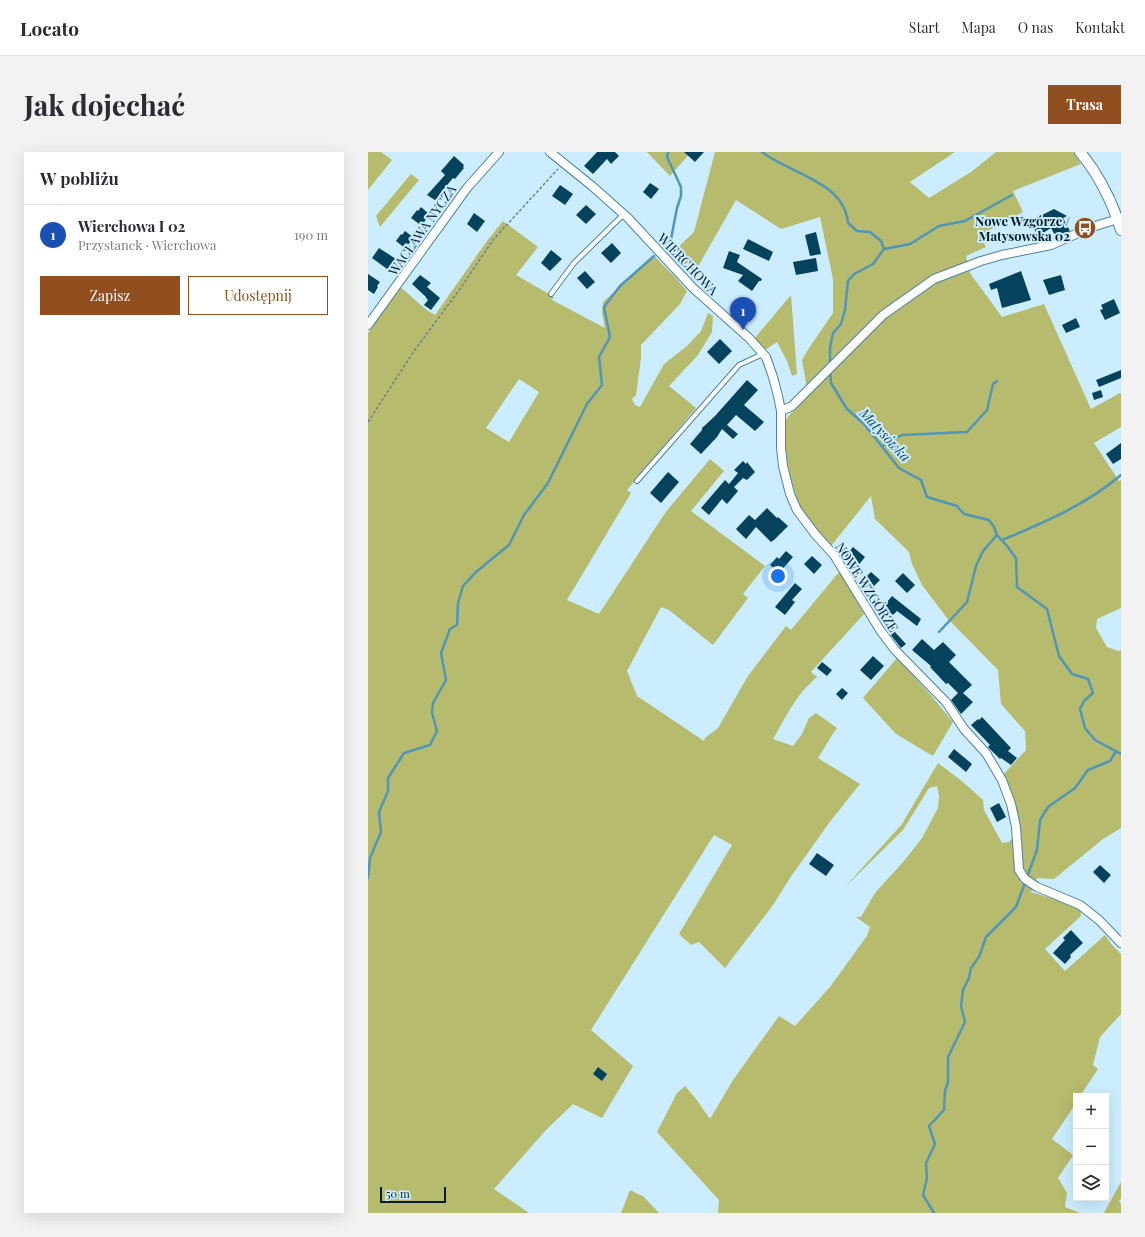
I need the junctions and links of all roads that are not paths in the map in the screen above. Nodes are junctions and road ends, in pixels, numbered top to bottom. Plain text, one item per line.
1 (499, 152) edge
2 (550, 152) edge
3 (1080, 152) edge
4 (624, 214) junction
5 (1118, 219) junction
6 (1121, 230) edge
7 (551, 294) dead end
8 (368, 325) edge
9 (763, 354) junction
10 (781, 411) junction
11 (637, 481) dead end
12 (1121, 943) edge

1 - 8 street, WACŁAWA NYCZA
2 - 4 street, WIERCHOWA
3 - 5 street
4 - 7 lane
4 - 9 street, WIERCHOWA
5 - 6 street
5 - 10 street
9 - 10 street, WIERCHOWA
9 - 11 lane
10 - 12 street, NOWE WZGÓRZE

